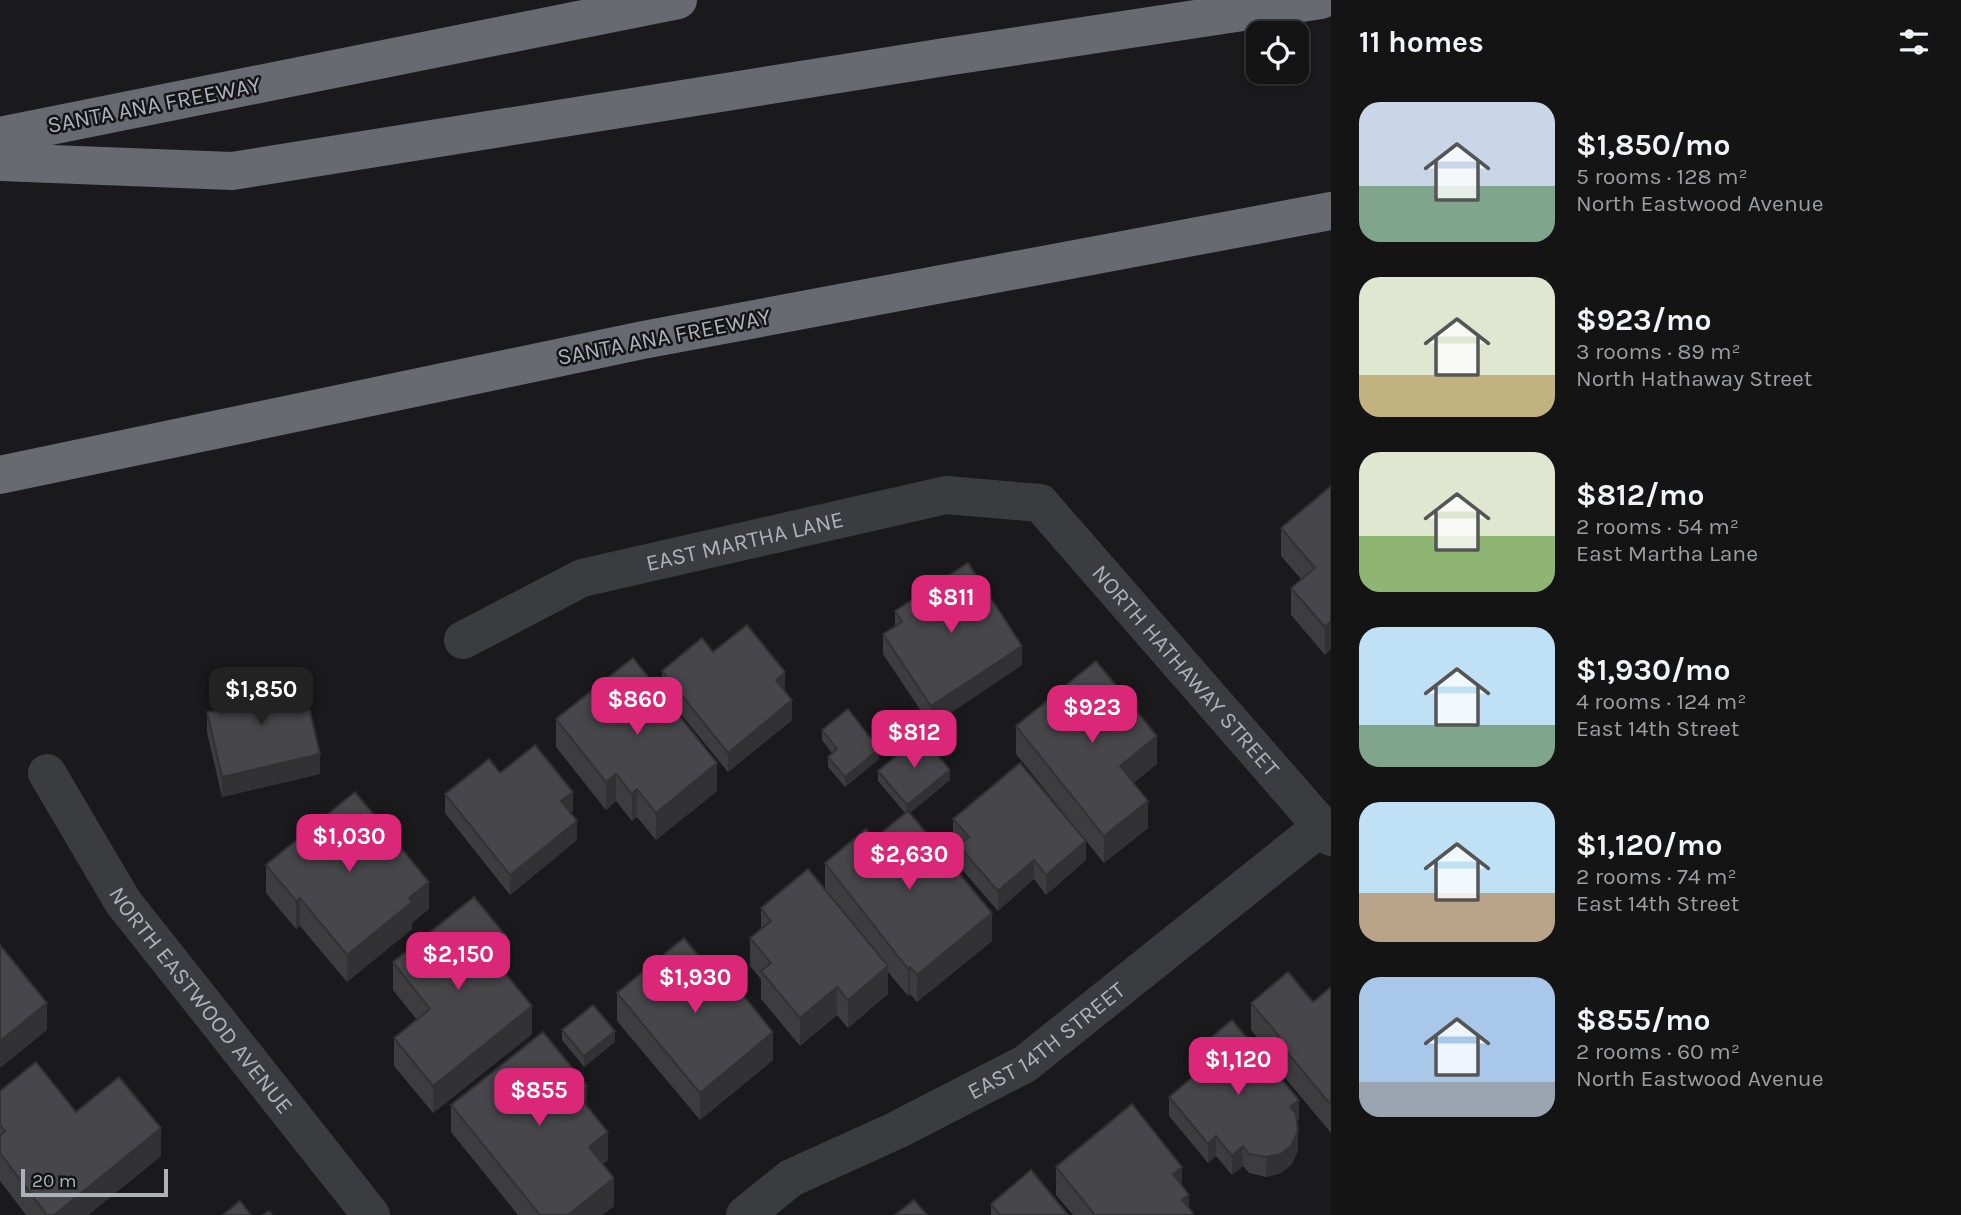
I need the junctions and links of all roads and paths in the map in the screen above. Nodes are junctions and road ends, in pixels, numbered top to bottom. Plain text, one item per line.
1 (678, 0) edge
2 (1321, 0) edge
3 (0, 136) edge
4 (0, 162) edge
5 (1331, 211) edge
6 (0, 475) edge
7 (1040, 503) joint
8 (463, 640) dead end
9 (47, 774) dead end
10 (1326, 832) edge
11 (371, 1215) edge
12 (745, 1215) edge

1 - 3 highway, SANTA ANA FREEWAY
2 - 4 highway, SANTA ANA FREEWAY
5 - 6 highway, SANTA ANA FREEWAY
7 - 8 street, EAST MARTHA LANE
7 - 10 street, NORTH HATHAWAY STREET
9 - 11 street, NORTH EASTWOOD AVENUE
10 - 12 street, EAST 14TH STREET

